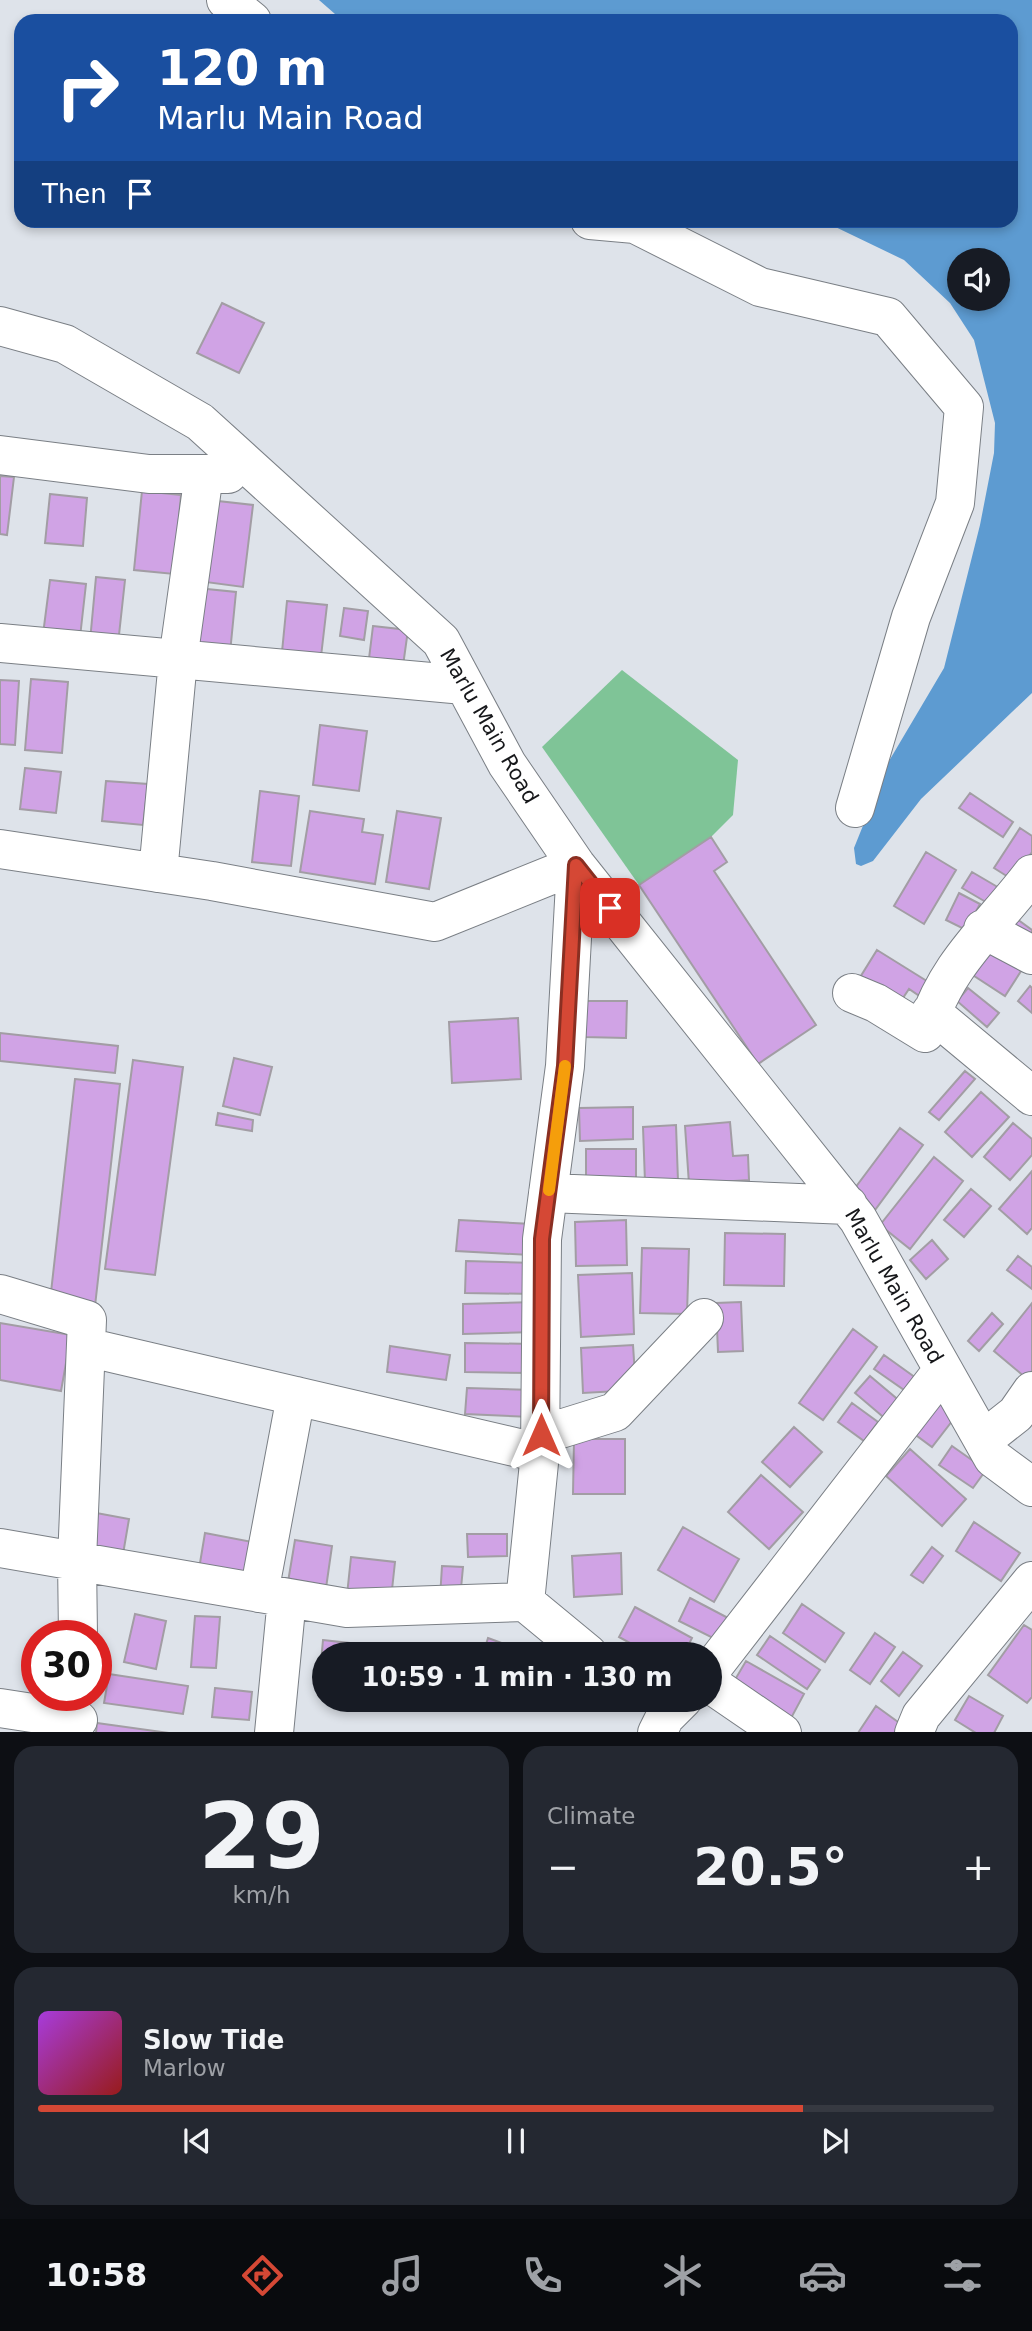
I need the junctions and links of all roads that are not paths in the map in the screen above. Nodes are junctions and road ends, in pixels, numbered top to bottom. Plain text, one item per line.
1 (226, 0) edge
2 (243, 14) edge
3 (643, 228) edge
4 (0, 326) edge
5 (0, 455) edge
6 (204, 474) junction
7 (258, 474) junction
8 (0, 643) edge
9 (178, 660) junction
10 (464, 685) junction
11 (855, 808) dead end
12 (0, 849) edge
13 (576, 865) junction
14 (158, 873) junction
15 (1032, 874) edge
16 (983, 929) junction
17 (1032, 955) edge
18 (852, 993) dead end
19 (931, 1012) junction
20 (1032, 1096) edge
21 (548, 1193) junction
22 (848, 1205) junction
23 (0, 1294) edge
24 (704, 1318) dead end
25 (86, 1347) junction
26 (943, 1370) junction
27 (1032, 1391) edge
28 (296, 1396) junction
29 (983, 1440) junction
30 (540, 1444) junction
31 (1032, 1488) edge
32 (0, 1548) edge
33 (77, 1560) junction
34 (1030, 1588) edge
35 (273, 1595) junction
36 (525, 1602) junction
37 (78, 1620) edge
38 (573, 1642) edge
39 (722, 1655) edge
40 (722, 1692) edge
41 (0, 1708) edge
42 (78, 1716) edge
43 (274, 1732) edge
44 (782, 1732) edge
45 (914, 1732) edge

1 - 2 street
3 - 11 street
4 - 7 street, Marlu Main Road
5 - 6 street
6 - 7 street
6 - 9 street
7 - 10 street, Marlu Main Road
8 - 9 street
9 - 10 street
9 - 14 street
10 - 13 street, Marlu Main Road
12 - 14 street
13 - 14 street
13 - 21 street
13 - 22 street, Marlu Main Road
15 - 16 street
16 - 17 street
16 - 19 street
18 - 19 street
19 - 20 street
21 - 22 street
21 - 30 street
22 - 26 street, Marlu Main Road
23 - 25 street
24 - 30 street
25 - 28 street
25 - 33 street
26 - 29 street, Marlu Main Road
26 - 39 street
27 - 29 street
28 - 30 street
28 - 35 street
29 - 31 street, Marlu Main Road
30 - 36 street
32 - 33 street
33 - 35 street
33 - 37 street
34 - 45 street
35 - 36 street
35 - 43 street
36 - 38 street
40 - 44 street
41 - 42 street

